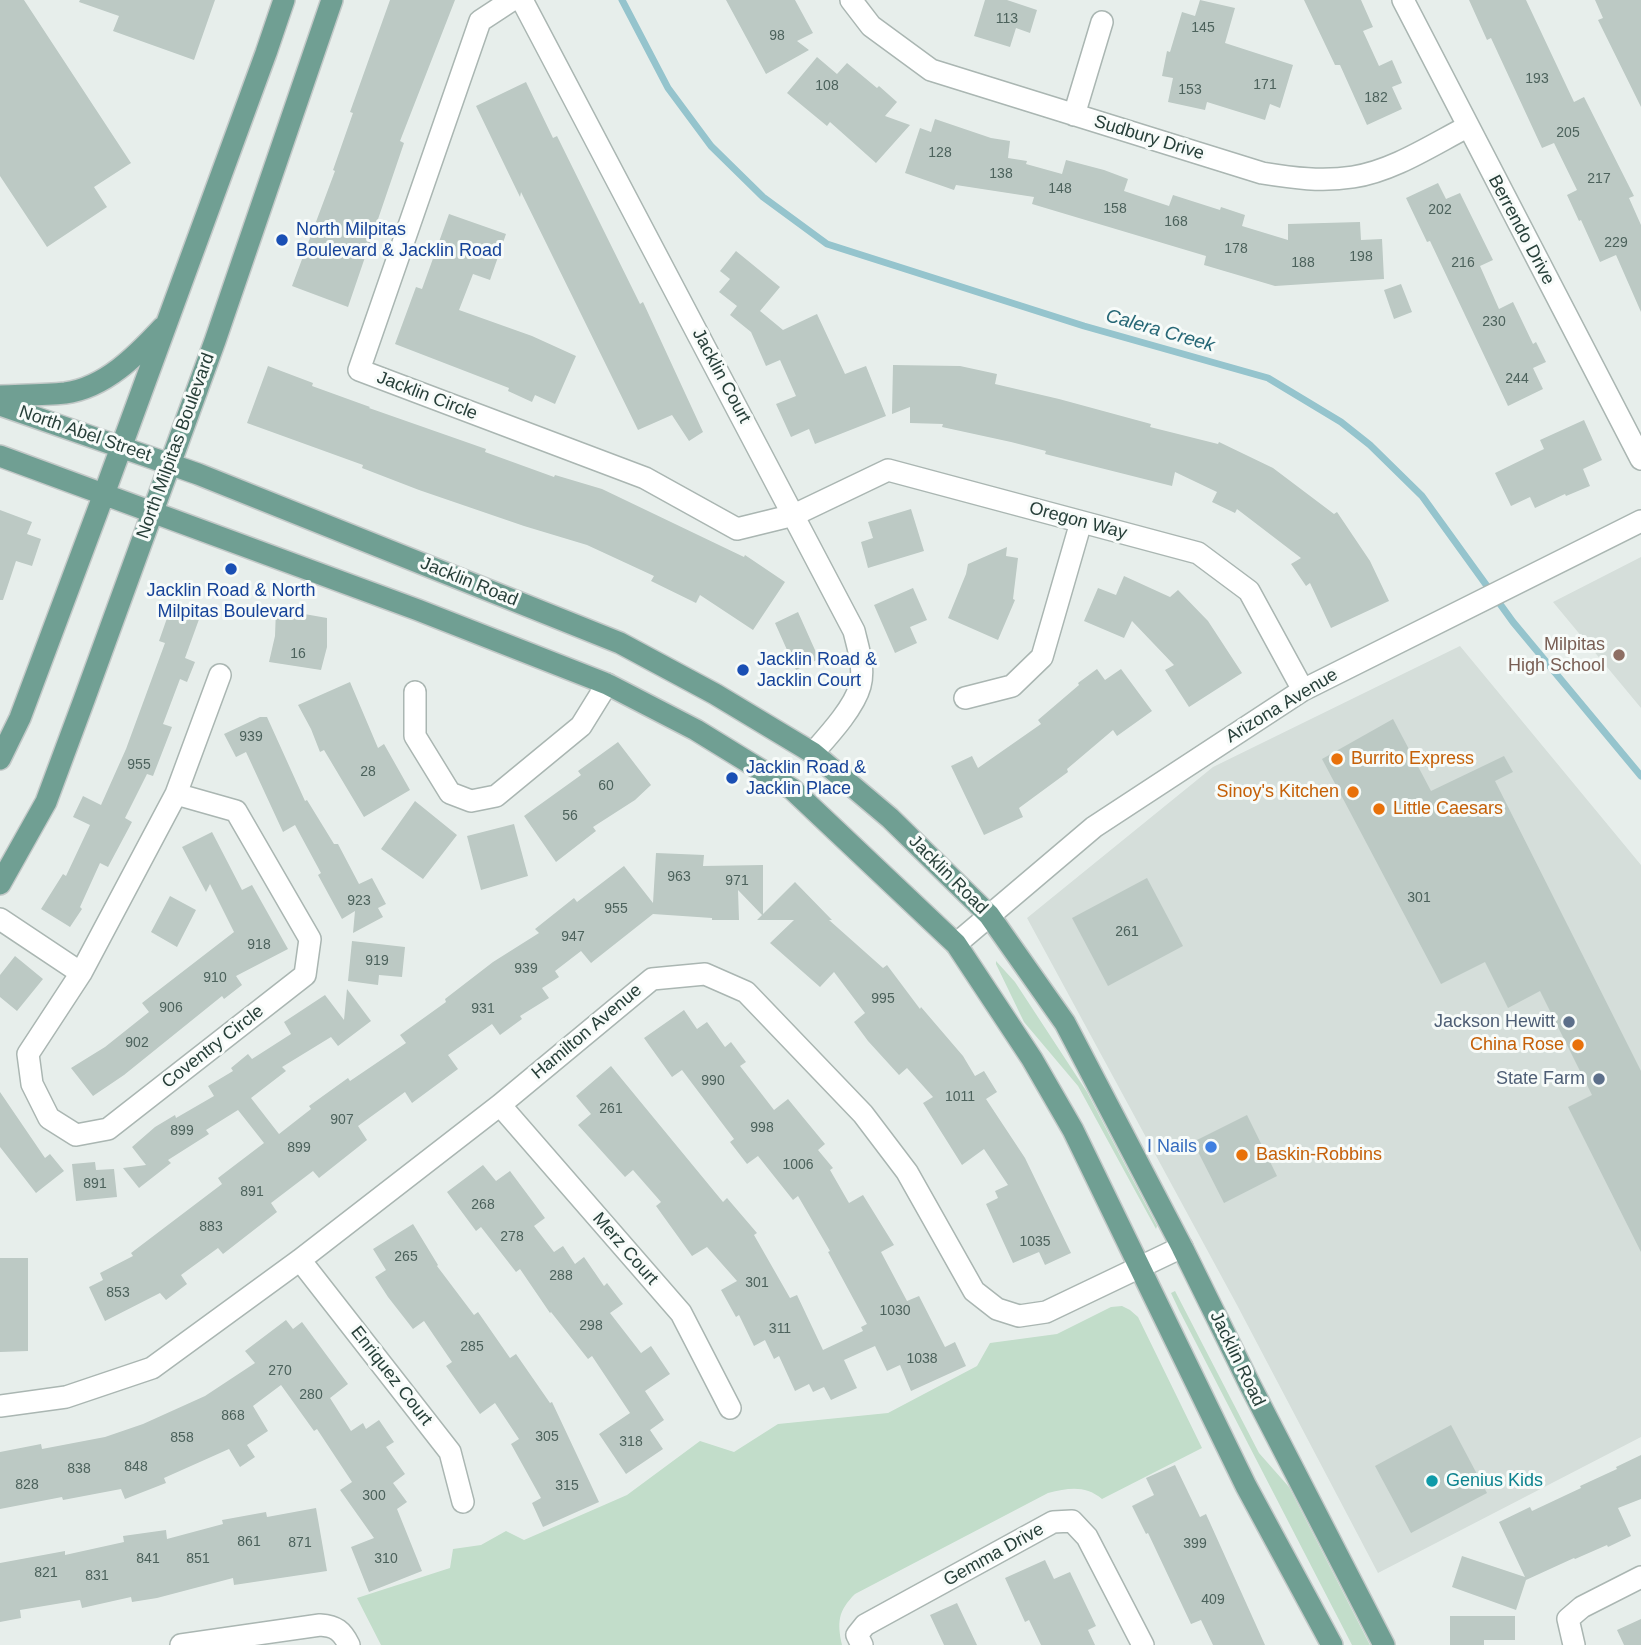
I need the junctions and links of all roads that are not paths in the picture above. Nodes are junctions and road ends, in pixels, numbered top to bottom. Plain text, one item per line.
1 (284, 0) edge
2 (332, 0) edge
3 (512, 0) edge
4 (522, 0) edge
5 (851, 0) edge
6 (1403, 0) edge
7 (1102, 22) dead end
8 (1074, 115) junction
9 (1467, 127) junction
10 (169, 321) junction
11 (0, 396) edge
12 (0, 405) edge
13 (121, 447) junction
14 (0, 456) edge
15 (1641, 459) edge
16 (170, 464) junction
17 (104, 494) junction
18 (154, 512) junction
19 (794, 515) junction
20 (1641, 521) edge
21 (1081, 522) junction
22 (220, 675) dead end
23 (607, 684) junction
24 (1303, 690) junction
25 (415, 692) dead end
26 (965, 698) dead end
27 (813, 753) junction
28 (0, 759) edge
29 (176, 794) junction
30 (0, 884) edge
31 (989, 915) junction
32 (0, 919) edge
33 (957, 944) junction
34 (82, 973) junction
35 (500, 1105) junction
36 (1182, 1247) junction
37 (300, 1260) junction
38 (1141, 1268) junction
39 (0, 1406) edge
40 (730, 1408) dead end
41 (463, 1502) dead end
42 (1641, 1577) edge
43 (864, 1635) edge
44 (181, 1645) edge
45 (349, 1645) edge
46 (1143, 1645) edge
47 (1332, 1645) edge
48 (1384, 1645) edge
49 (1574, 1645) edge

1 - 10 main road
2 - 16 main road, North Milpitas Boulevard
3 - 19 street, Jacklin Circle
4 - 19 street, Jacklin Court
5 - 8 street, Sudbury Drive
6 - 9 street, Berrendo Drive
7 - 8 street
8 - 9 street, Sudbury Drive
9 - 15 street, Berrendo Drive
10 - 11 main road
10 - 13 main road
12 - 13 main road, North Abel Street
13 - 16 main road, North Abel Street
13 - 17 main road
14 - 17 main road
16 - 18 main road, North Milpitas Boulevard
16 - 27 main road, Jacklin Road
17 - 18 main road
17 - 28 main road
18 - 23 main road
18 - 30 main road, North Milpitas Boulevard
19 - 21 street, Oregon Way
19 - 27 street, Jacklin Court
20 - 24 street, Arizona Avenue
21 - 24 street, Oregon Way
21 - 26 street
22 - 29 street, Coventry Circle
23 - 25 street
23 - 33 main road
24 - 31 street, Arizona Avenue
27 - 31 main road, Jacklin Road
29 - 34 street, Coventry Circle
29 - 34 street, Coventry Circle
31 - 33 street, Arizona Avenue
31 - 36 main road, Jacklin Road
32 - 34 street
33 - 38 main road
35 - 37 street, Hamilton Avenue
35 - 38 street, Hamilton Avenue
35 - 40 street, Merz Court
36 - 38 street, Hamilton Avenue
36 - 48 main road, Jacklin Road
37 - 39 street, Hamilton Avenue
37 - 41 street, Enriquez Court
38 - 47 main road
42 - 49 street
43 - 46 street, Gemma Drive
44 - 45 street

